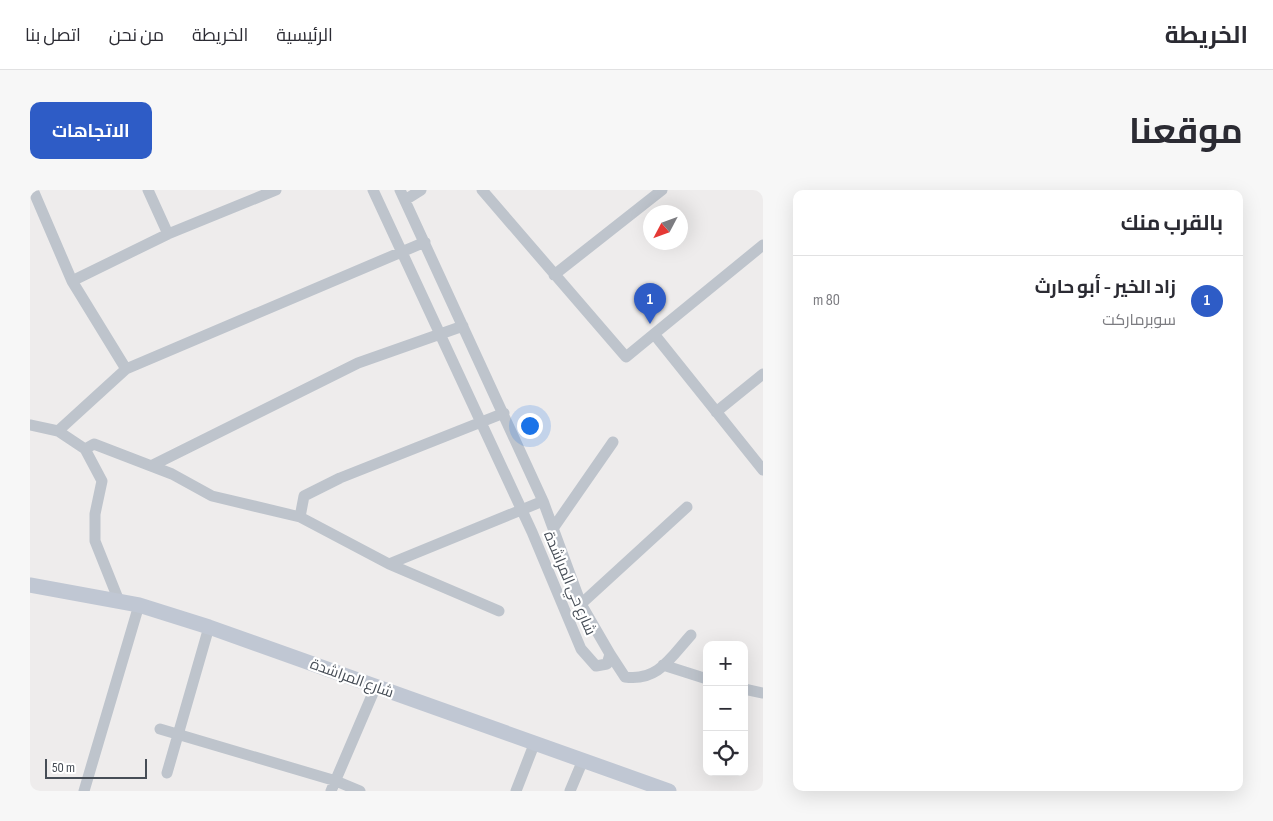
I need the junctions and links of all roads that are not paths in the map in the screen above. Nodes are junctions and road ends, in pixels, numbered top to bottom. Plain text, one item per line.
1 (33, 190) edge
2 (148, 190) edge
3 (276, 190) edge
4 (373, 190) edge
5 (421, 190) edge
6 (482, 190) edge
7 (662, 190) edge
8 (262, 192) edge
9 (402, 195) edge
10 (168, 234) junction
11 (425, 242) junction
12 (763, 245) edge
13 (402, 252) junction
14 (554, 275) junction
15 (72, 281) junction
16 (463, 326) junction
17 (440, 334) junction
18 (654, 334) junction
19 (126, 369) junction
20 (763, 374) edge
21 (716, 412) junction
22 (504, 414) junction
23 (481, 422) junction
24 (30, 425) edge
25 (58, 431) junction
26 (613, 442) dead end
27 (85, 449) junction
28 (151, 466) junction
29 (763, 470) edge
30 (543, 501) junction
31 (687, 507) dead end
32 (522, 510) junction
33 (300, 517) junction
34 (554, 528) junction
35 (389, 564) junction
36 (30, 585) edge
37 (119, 601) junction
38 (582, 604) junction
39 (139, 605) junction
40 (499, 611) dead end
41 (210, 627) junction
42 (691, 635) dead end
43 (610, 654) junction
44 (663, 666) junction
45 (703, 679) edge
46 (376, 686) junction
47 (748, 690) edge
48 (763, 693) edge
49 (160, 729) dead end
50 (178, 734) junction
51 (535, 742) junction
52 (583, 760) junction
53 (167, 773) dead end
54 (334, 786) edge
55 (84, 791) edge
56 (360, 791) edge
57 (516, 791) edge
58 (570, 791) edge
59 (669, 791) edge

1 - 15 street
2 - 10 street
3 - 8 street
4 - 13 street, شارع حي المراشدة
5 - 9 street
6 - 14 street
7 - 14 street
8 - 10 street
9 - 11 street, شارع حي المراشدة
10 - 15 street
11 - 13 street
11 - 16 street, شارع حي المراشدة
12 - 18 street
13 - 17 street, شارع حي المراشدة
13 - 19 street
14 - 18 street
15 - 19 street
16 - 17 street
16 - 22 street, شارع حي المراشدة
17 - 23 street, شارع حي المراشدة
17 - 28 street
18 - 21 street
19 - 25 street
20 - 21 street
21 - 29 street
22 - 23 street
22 - 30 street, شارع حي المراشدة
23 - 32 street, شارع حي المراشدة
23 - 33 street
24 - 25 street
25 - 27 street
26 - 34 street
27 - 28 street
27 - 37 street
28 - 33 street
30 - 32 street
30 - 34 street, شارع حي المراشدة
31 - 38 street
32 - 35 street
32 - 43 street, شارع حي المراشدة
33 - 35 street
34 - 38 street, شارع حي المراشدة
35 - 40 street
36 - 37 street, شارع المراشدة
37 - 39 street, شارع المراشدة
38 - 43 street, شارع حي المراشدة
39 - 41 street, شارع المراشدة
39 - 55 street
41 - 46 street, شارع المراشدة
41 - 50 street
42 - 44 street
43 - 44 street
44 - 45 street
46 - 51 street, شارع المراشدة
46 - 54 street
47 - 48 street
49 - 50 street
50 - 53 street
50 - 54 street
51 - 52 street, شارع المراشدة
51 - 57 street
52 - 58 street
52 - 59 street, شارع المراشدة
54 - 56 street

